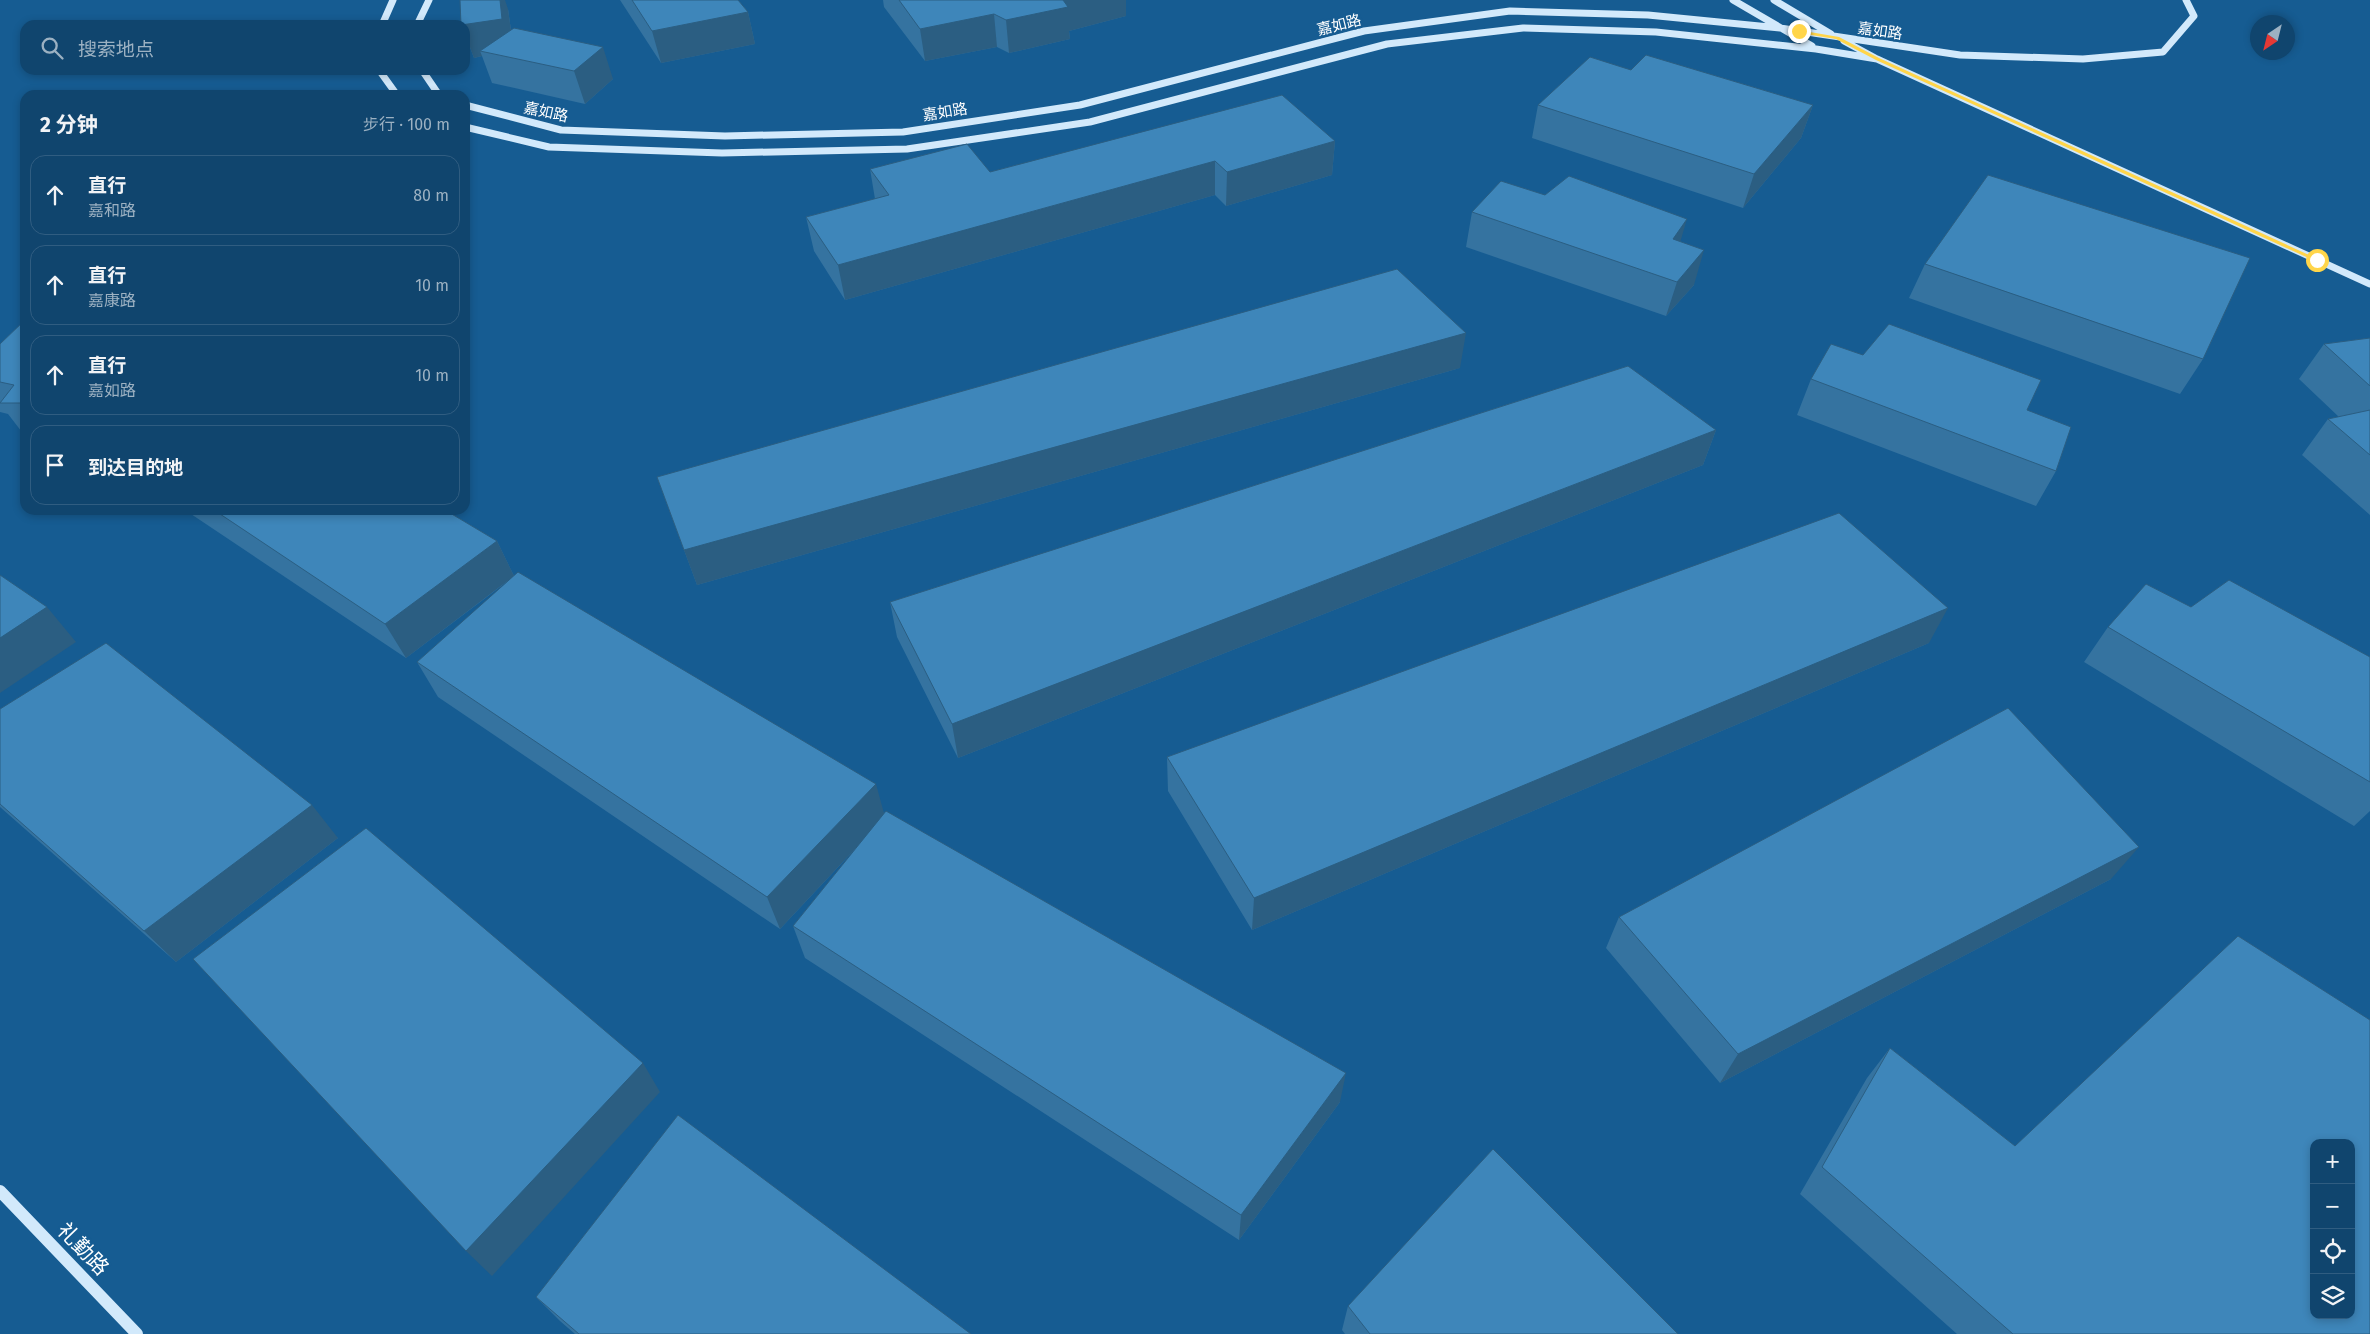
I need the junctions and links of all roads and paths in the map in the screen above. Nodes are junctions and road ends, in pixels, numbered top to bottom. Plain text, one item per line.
1 (394, 0) edge
2 (428, 0) edge
3 (1733, 0) edge
4 (1774, 0) edge
5 (2186, 0) edge
6 (384, 20) edge
7 (419, 20) edge
8 (1780, 28) junction
9 (1837, 38) junction
10 (1816, 49) junction
11 (1878, 59) junction
12 (383, 75) edge
13 (425, 75) edge
14 (393, 90) edge
15 (436, 90) edge
16 (470, 106) edge
17 (470, 128) edge
18 (2370, 284) edge
19 (0, 1192) edge
20 (137, 1334) edge

1 - 6 street
2 - 7 street
3 - 8 street
4 - 9 street
5 - 9 street, 嘉如路
8 - 9 street, 嘉如路
8 - 10 street
8 - 16 street, 嘉如路
9 - 11 street
10 - 11 street, 嘉如路
10 - 17 street, 嘉如路
11 - 18 street
12 - 14 street
13 - 15 street
19 - 20 street, 礼勤路

